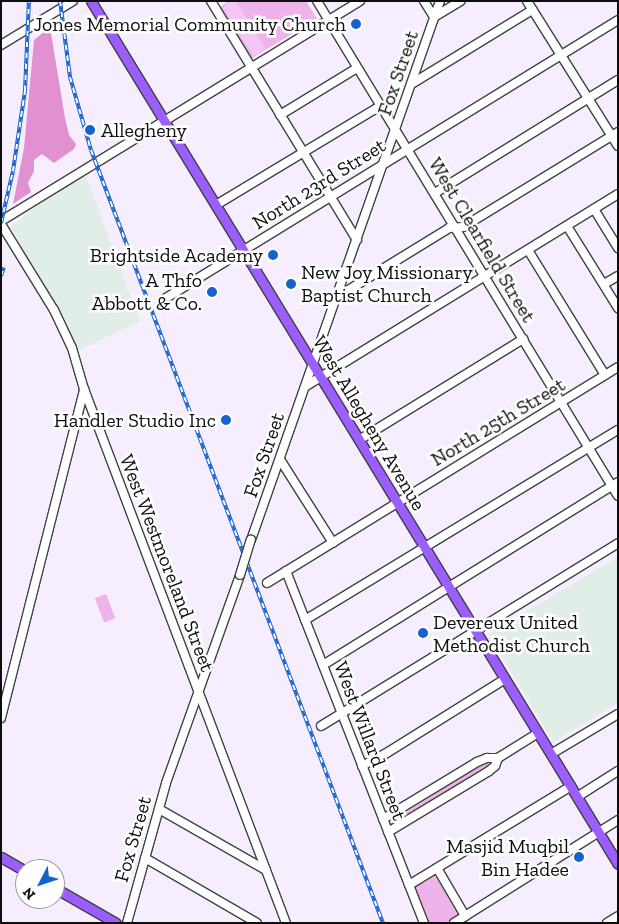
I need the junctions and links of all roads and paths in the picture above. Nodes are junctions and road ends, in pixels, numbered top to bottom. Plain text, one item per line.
1 (73, 1) edge
2 (91, 1) edge
3 (211, 1) edge
4 (317, 1) edge
5 (360, 1) edge
6 (424, 1) edge
7 (440, 1) edge
8 (461, 1) edge
9 (527, 1) edge
10 (532, 10) junction
11 (434, 17) junction
12 (329, 20) junction
13 (618, 20) edge
14 (1, 45) edge
15 (560, 56) junction
16 (357, 68) junction
17 (252, 69) junction
18 (618, 80) edge
19 (414, 83) junction
20 (589, 98) junction
21 (380, 106) junction
22 (280, 115) junction
23 (165, 121) junction
24 (396, 130) junction
25 (615, 134) edge
26 (618, 146) edge
27 (407, 149) junction
28 (303, 152) junction
29 (383, 165) junction
30 (435, 193) junction
31 (618, 194) edge
32 (330, 197) junction
33 (216, 205) junction
34 (594, 209) junction
35 (1, 223) edge
36 (567, 226) junction
37 (456, 228) junction
38 (357, 240) junction
39 (618, 248) edge
40 (243, 250) junction
41 (528, 250) junction
42 (485, 275) junction
43 (618, 276) edge
44 (604, 284) junction
45 (337, 297) junction
46 (166, 298) dead end
47 (617, 306) edge
48 (523, 339) junction
49 (313, 364) junction
50 (618, 367) edge
51 (605, 375) junction
52 (320, 376) junction
53 (306, 386) junction
54 (84, 390) junction
55 (562, 403) junction
56 (618, 430) edge
57 (359, 440) junction
58 (589, 448) junction
59 (281, 461) junction
60 (615, 484) edge
61 (618, 496) edge
62 (397, 503) junction
63 (332, 543) junction
64 (618, 543) edge
65 (425, 548) junction
66 (286, 571) junction
67 (267, 583) dead end
68 (448, 587) junction
69 (305, 620) junction
70 (475, 630) junction
71 (323, 665) junction
72 (505, 679) junction
73 (198, 692) junction
74 (342, 713) junction
75 (618, 714) edge
76 (1, 718) edge
77 (321, 726) dead end
78 (538, 733) junction
79 (551, 754) junction
80 (498, 758) junction
81 (362, 766) junction
82 (618, 771) edge
83 (571, 786) junction
84 (577, 797) junction
85 (159, 809) junction
86 (383, 820) junction
87 (618, 820) edge
88 (388, 832) junction
89 (598, 832) junction
90 (1, 857) edge
91 (145, 858) junction
92 (618, 864) edge
93 (15, 865) edge
94 (437, 868) junction
95 (266, 870) junction
96 (409, 884) junction
97 (65, 894) edge
98 (465, 916) junction
99 (618, 916) edge
100 (116, 923) edge
101 (127, 923) edge
102 (257, 923) edge
103 (286, 923) edge
104 (424, 923) edge
105 (454, 923) edge
106 (607, 923) edge

1 - 14 street
2 - 23 main road, West Allegheny Avenue
3 - 17 street
4 - 12 street, West Clearfield Street
5 - 12 street
6 - 11 street
7 - 11 street, Fox Street
8 - 11 street
9 - 10 street
10 - 15 street
10 - 19 street
11 - 19 street, Fox Street
12 - 16 street, West Clearfield Street
12 - 17 street
13 - 15 street, North 23rd Street
15 - 20 street
15 - 27 street, North 23rd Street
16 - 21 street, West Clearfield Street
16 - 22 street
17 - 22 street
17 - 23 street
18 - 20 street
19 - 24 street, Fox Street
20 - 25 street
20 - 30 street
21 - 24 street, West Clearfield Street
21 - 28 street
22 - 28 street
23 - 33 main road, West Allegheny Avenue
23 - 35 street
24 - 27 street, West Clearfield Street
24 - 29 street, Fox Street
25 - 26 street
25 - 37 street
27 - 29 street, North 23rd Street
27 - 30 street, West Clearfield Street
28 - 32 street
28 - 33 street
29 - 32 street, North 23rd Street
29 - 38 street, Fox Street
30 - 37 street, West Clearfield Street
31 - 34 street
32 - 38 street
32 - 40 street, North 23rd Street
33 - 40 main road, West Allegheny Avenue
34 - 36 street
34 - 39 street
35 - 54 street, West Westmoreland Street
36 - 41 street
36 - 44 street
37 - 42 street, West Clearfield Street
37 - 45 street
38 - 45 street, Fox Street
40 - 46 street, North 23rd Street
40 - 49 main road, West Allegheny Avenue
41 - 42 street
41 - 51 street
42 - 48 street, West Clearfield Street
42 - 52 street
43 - 44 street
44 - 47 street
45 - 49 street, Fox Street
48 - 55 street, West Clearfield Street
48 - 57 street
49 - 52 main road, West Allegheny Avenue
49 - 53 street, Fox Street
50 - 51 street, North 25th Street
51 - 55 street, North 25th Street
52 - 53 street
52 - 57 main road, West Allegheny Avenue
53 - 59 street, Fox Street
54 - 73 street, West Westmoreland Street
54 - 76 street
55 - 58 street, West Clearfield Street
55 - 62 street, North 25th Street
56 - 58 street
57 - 62 main road, West Allegheny Avenue
58 - 60 street, West Clearfield Street
58 - 65 street
59 - 63 street
59 - 73 street, Fox Street, bridge
60 - 61 street, West Clearfield Street
60 - 68 street
62 - 63 street, North 25th Street
62 - 65 main road, West Allegheny Avenue
63 - 66 street, North 25th Street
64 - 70 street
65 - 68 main road, West Allegheny Avenue
65 - 69 street
66 - 67 street, North 25th Street
66 - 69 street, West Willard Street
68 - 70 main road, West Allegheny Avenue
68 - 71 street
69 - 71 street, West Willard Street
70 - 72 main road, West Allegheny Avenue
70 - 74 street
71 - 74 street, West Willard Street
72 - 78 main road, West Allegheny Avenue
72 - 81 street
73 - 85 street, Fox Street
73 - 95 street, West Westmoreland Street
74 - 77 street
74 - 81 street, West Willard Street
75 - 79 street
78 - 79 main road, West Allegheny Avenue
78 - 80 street
79 - 83 main road, West Allegheny Avenue
80 - 86 street
80 - 88 street
81 - 86 street, West Willard Street
82 - 84 street
83 - 84 main road, West Allegheny Avenue
83 - 94 street
84 - 89 main road, West Allegheny Avenue
85 - 91 street, Fox Street
85 - 95 street
86 - 88 street, West Willard Street
87 - 89 street
88 - 96 street, West Willard Street
89 - 92 main road, West Allegheny Avenue
89 - 98 street
90 - 93 main road
91 - 101 street, Fox Street
91 - 102 street
94 - 96 street
94 - 98 street
95 - 103 street, West Westmoreland Street
96 - 104 street, West Willard Street
97 - 100 main road
98 - 105 street
99 - 106 street

